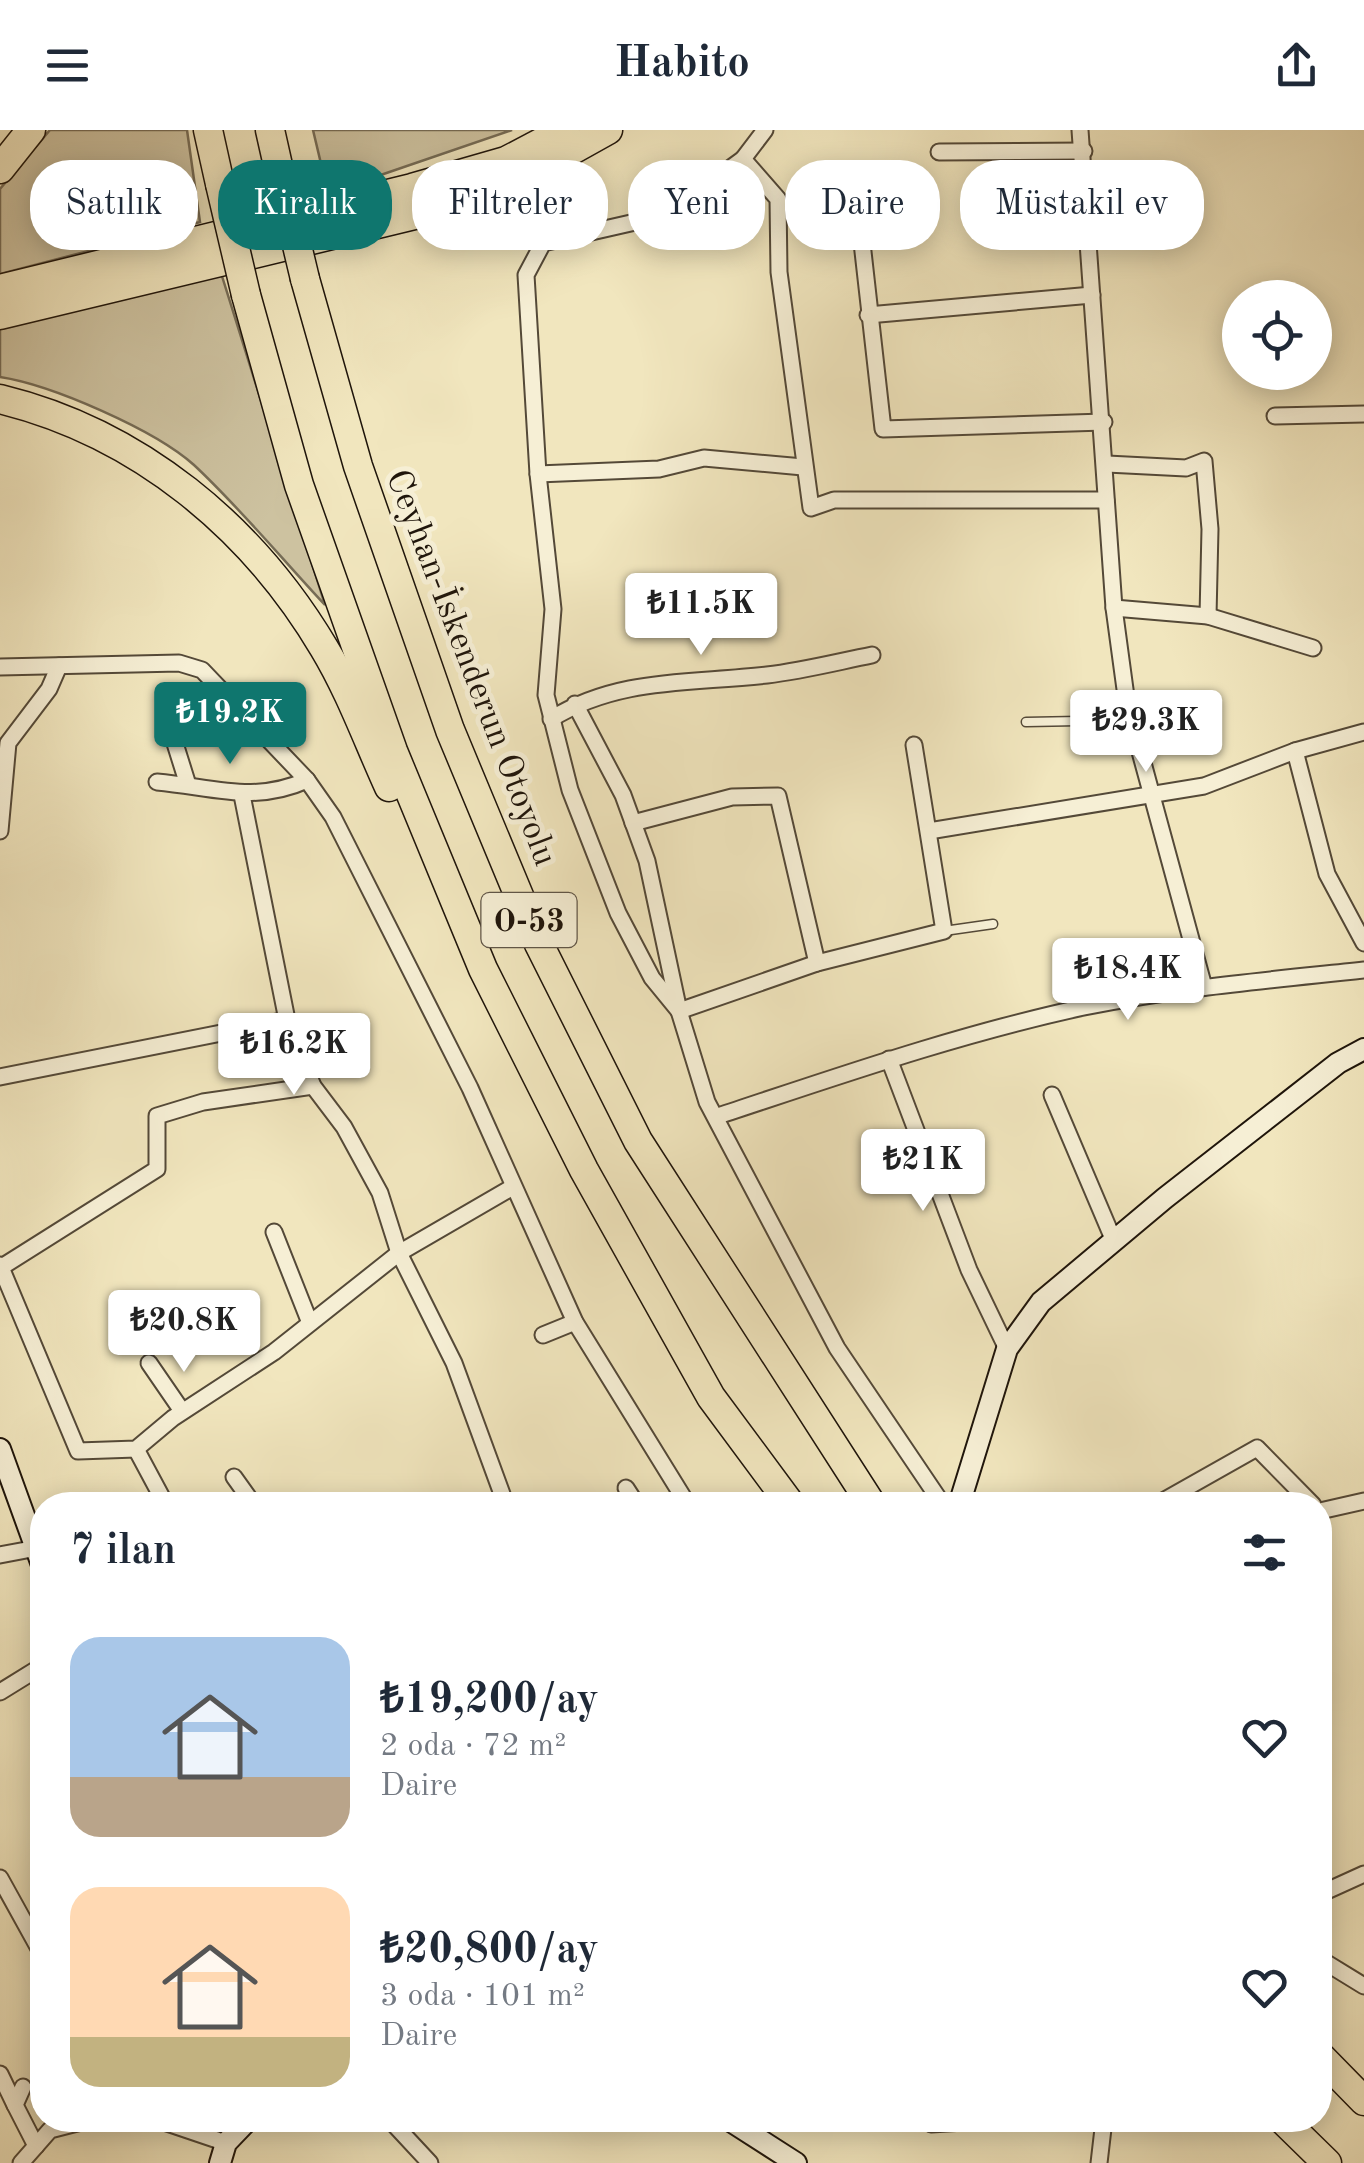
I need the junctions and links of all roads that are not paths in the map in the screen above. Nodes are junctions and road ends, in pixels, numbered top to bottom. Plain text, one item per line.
1 (31, 130) edge
2 (208, 130) edge
3 (270, 130) edge
4 (565, 130) edge
5 (608, 130) edge
6 (764, 130) edge
7 (1080, 130) edge
8 (1084, 151) junction
9 (939, 152) dead end
10 (742, 159) junction
11 (0, 169) edge
12 (862, 250) edge
13 (0, 289) edge
14 (1092, 294) junction
15 (0, 315) edge
16 (868, 315) junction
17 (0, 399) edge
18 (1364, 414) edge
19 (1275, 416) dead end
20 (1104, 422) junction
21 (1107, 464) junction
22 (803, 467) junction
23 (538, 474) junction
24 (1106, 500) junction
25 (1114, 608) junction
26 (1208, 616) junction
27 (1313, 648) dead end
28 (872, 655) dead end
29 (60, 666) junction
30 (0, 667) edge
31 (574, 704) junction
32 (552, 719) junction
33 (1214, 719) dead end
34 (1026, 722) dead end
35 (1132, 725) junction
36 (1364, 732) edge
37 (173, 737) dead end
38 (914, 745) dead end
39 (1295, 751) junction
40 (307, 780) junction
41 (157, 782) dead end
42 (188, 785) junction
43 (242, 795) junction
44 (1151, 797) junction
45 (633, 823) junction
46 (0, 830) edge
47 (929, 831) junction
48 (993, 924) dead end
49 (944, 931) junction
50 (1364, 943) edge
51 (817, 963) junction
52 (1364, 970) edge
53 (1204, 987) junction
54 (679, 1010) junction
55 (287, 1020) junction
56 (1364, 1049) edge
57 (888, 1059) junction
58 (0, 1077) edge
59 (313, 1086) junction
60 (1052, 1095) dead end
61 (718, 1116) junction
62 (584, 1170) junction
63 (511, 1188) junction
64 (274, 1232) dead end
65 (1114, 1240) junction
66 (400, 1253) junction
67 (0, 1267) edge
68 (575, 1322) junction
69 (310, 1323) junction
70 (543, 1335) dead end
71 (1007, 1349) junction
72 (149, 1364) dead end
73 (182, 1411) junction
74 (0, 1449) edge
75 (136, 1449) junction
76 (234, 1477) dead end
77 (1290, 1481) junction
78 (626, 1488) dead end
79 (159, 1492) edge
80 (245, 1492) edge
81 (501, 1492) edge
82 (629, 1492) edge
83 (680, 1492) edge
84 (781, 1492) edge
85 (864, 1492) edge
86 (934, 1492) edge
87 (963, 1492) edge
88 (1179, 1492) edge
89 (1291, 1492) edge
90 (1301, 1492) edge
91 (1364, 1501) edge
92 (1332, 1508) edge
93 (30, 1529) edge
94 (0, 1556) edge
95 (30, 1556) edge
96 (30, 1673) edge
97 (0, 1692) edge
98 (1364, 1874) edge
99 (0, 1878) edge
100 (1332, 1889) edge
101 (30, 1932) edge
102 (1332, 1966) edge
103 (1364, 1986) edge
104 (1332, 2068) edge
105 (0, 2074) edge
106 (22, 2087) dead end
107 (1364, 2101) edge
108 (15, 2104) junction
109 (48, 2132) edge
110 (182, 2132) edge
111 (239, 2132) edge
112 (401, 2132) edge
113 (747, 2132) edge
114 (1103, 2132) edge
115 (1294, 2132) edge
116 (36, 2146) junction
117 (223, 2153) edge
118 (789, 2161) edge
119 (21, 2163) edge
120 (430, 2163) edge
121 (1099, 2163) edge
122 (1326, 2163) edge

1 - 11 highway
2 - 62 highway, O-53, bridge
3 - 85 highway, Ceyhan-İskenderun Otoyolu / O-53, bridge
4 - 13 highway
5 - 15 highway
6 - 10 street
7 - 8 street
8 - 9 street
8 - 14 street
10 - 22 street
10 - 23 street
12 - 16 street
14 - 16 street
14 - 20 street
16 - 20 street
17 - 62 highway
18 - 19 street
20 - 21 street
21 - 24 street
21 - 26 street
22 - 23 street
22 - 24 street
23 - 32 street
24 - 25 street
25 - 26 street
25 - 35 street
26 - 27 street
28 - 31 street
29 - 30 street
29 - 40 street
29 - 46 street
31 - 32 street
31 - 45 street
32 - 54 street
33 - 35 lane
34 - 35 lane
35 - 44 street
36 - 39 street
37 - 42 street
38 - 47 street
39 - 44 street
39 - 50 street
40 - 43 street
40 - 63 street
41 - 42 street
42 - 43 street
43 - 55 street
44 - 47 street
44 - 53 street
45 - 51 street
45 - 54 street
47 - 49 street
48 - 49 lane
49 - 51 street
51 - 54 street
52 - 53 street
53 - 57 street
54 - 61 street
55 - 58 street
55 - 59 street
56 - 65 street
57 - 61 street
57 - 71 street
59 - 66 street
59 - 67 street
60 - 65 street
61 - 86 street
62 - 84 highway, O-53
63 - 66 street
63 - 68 street
64 - 69 street
65 - 71 street
66 - 69 street
66 - 81 street
67 - 75 street
68 - 70 street
68 - 83 street
69 - 73 street
71 - 87 street
72 - 73 street
73 - 75 street
74 - 93 street
75 - 79 street
76 - 80 street
77 - 88 street
77 - 89 street
77 - 90 street
78 - 82 street
91 - 92 street
94 - 95 street
96 - 97 street
98 - 100 street
99 - 101 street
102 - 103 street
104 - 107 highway
105 - 108 street
106 - 108 street
108 - 116 street
109 - 116 street
110 - 117 street
111 - 117 street
112 - 120 street
113 - 118 street
114 - 121 street
115 - 122 highway
116 - 119 street

